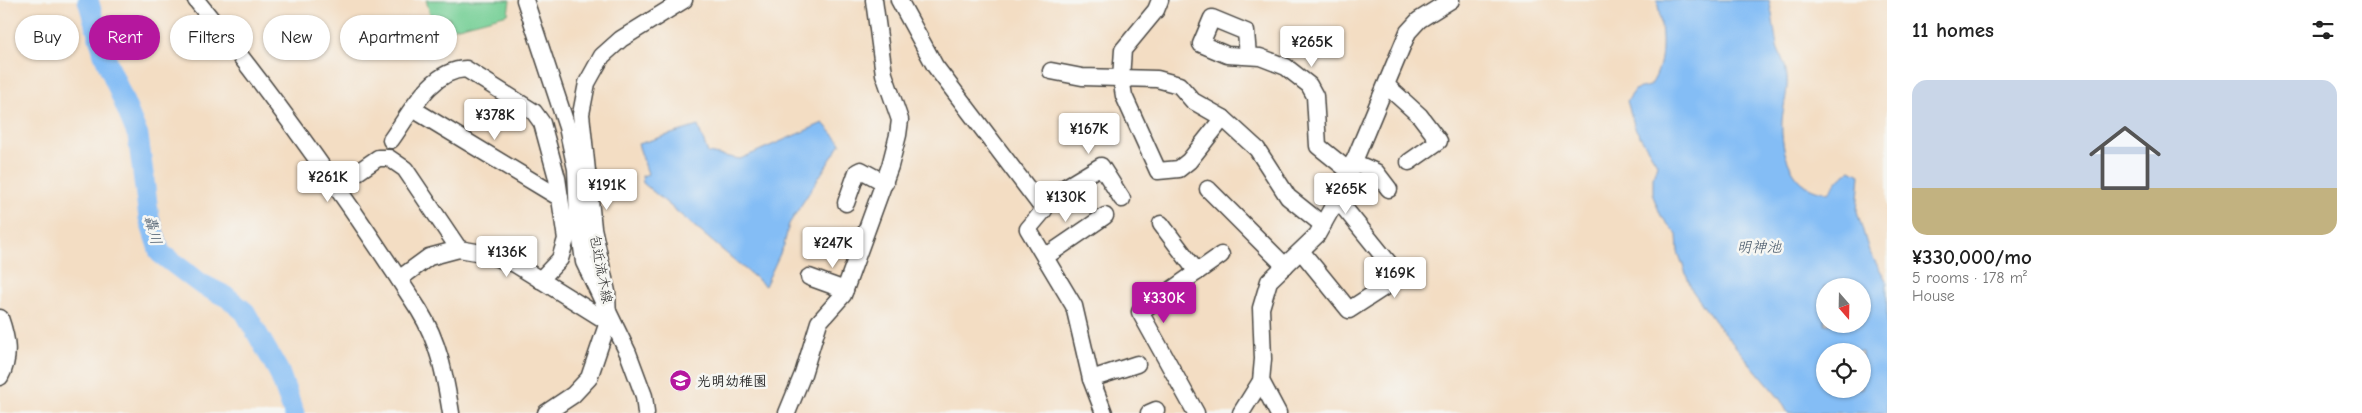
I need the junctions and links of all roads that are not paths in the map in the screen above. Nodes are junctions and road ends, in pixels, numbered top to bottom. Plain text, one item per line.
1 (196, 0) edge
2 (526, 0) edge
3 (684, 0) edge
4 (874, 0) edge
5 (899, 0) edge
6 (1160, 0) edge
7 (1452, 0) edge
8 (1248, 56) dead end
9 (1051, 71) dead end
10 (1121, 78) junction
11 (1387, 86) junction
12 (413, 109) junction
13 (1223, 118) junction
14 (391, 140) dead end
15 (1409, 162) dead end
16 (1351, 166) junction
17 (885, 183) junction
18 (336, 187) junction
19 (1208, 189) dead end
20 (1389, 189) dead end
21 (560, 198) junction
22 (1122, 199) dead end
23 (1337, 199) junction
24 (846, 203) dead end
25 (1038, 203) junction
26 (1105, 216) dead end
27 (1161, 224) dead end
28 (1323, 225) junction
29 (459, 249) junction
30 (1301, 251) junction
31 (1221, 255) dead end
32 (1045, 257) junction
33 (1285, 266) junction
34 (1197, 272) junction
35 (809, 277) dead end
36 (399, 279) junction
37 (540, 280) junction
38 (845, 290) junction
39 (0, 318) edge
40 (608, 318) junction
41 (1137, 364) dead end
42 (0, 377) edge
43 (1092, 379) junction
44 (1261, 381) junction
45 (451, 413) edge
46 (546, 413) edge
47 (646, 413) edge
48 (787, 413) edge
49 (1104, 413) edge
50 (1196, 413) edge
51 (1240, 413) edge
52 (1278, 413) edge

1 - 18 street
2 - 40 street
3 - 40 street, 包近流木線
4 - 17 street
5 - 25 street
6 - 10 street
7 - 11 street
8 - 16 street
9 - 10 street
10 - 13 street
10 - 13 street
11 - 15 street
11 - 16 street
12 - 14 street
12 - 21 street
12 - 21 street
13 - 28 street
16 - 20 street
16 - 23 street
17 - 24 street
17 - 38 street
18 - 29 street
18 - 36 street
19 - 33 street
21 - 37 street
22 - 25 street
23 - 28 street
23 - 30 street
25 - 32 street
26 - 32 street
27 - 34 street
28 - 30 street
29 - 36 street
29 - 37 street
30 - 33 street
31 - 34 street
32 - 43 street
33 - 44 street
34 - 50 street
35 - 38 street
36 - 45 street
37 - 40 street
38 - 48 street
39 - 42 street
40 - 46 street, 包近流木線
40 - 47 street
41 - 43 street
43 - 49 street
44 - 51 street
44 - 52 street

